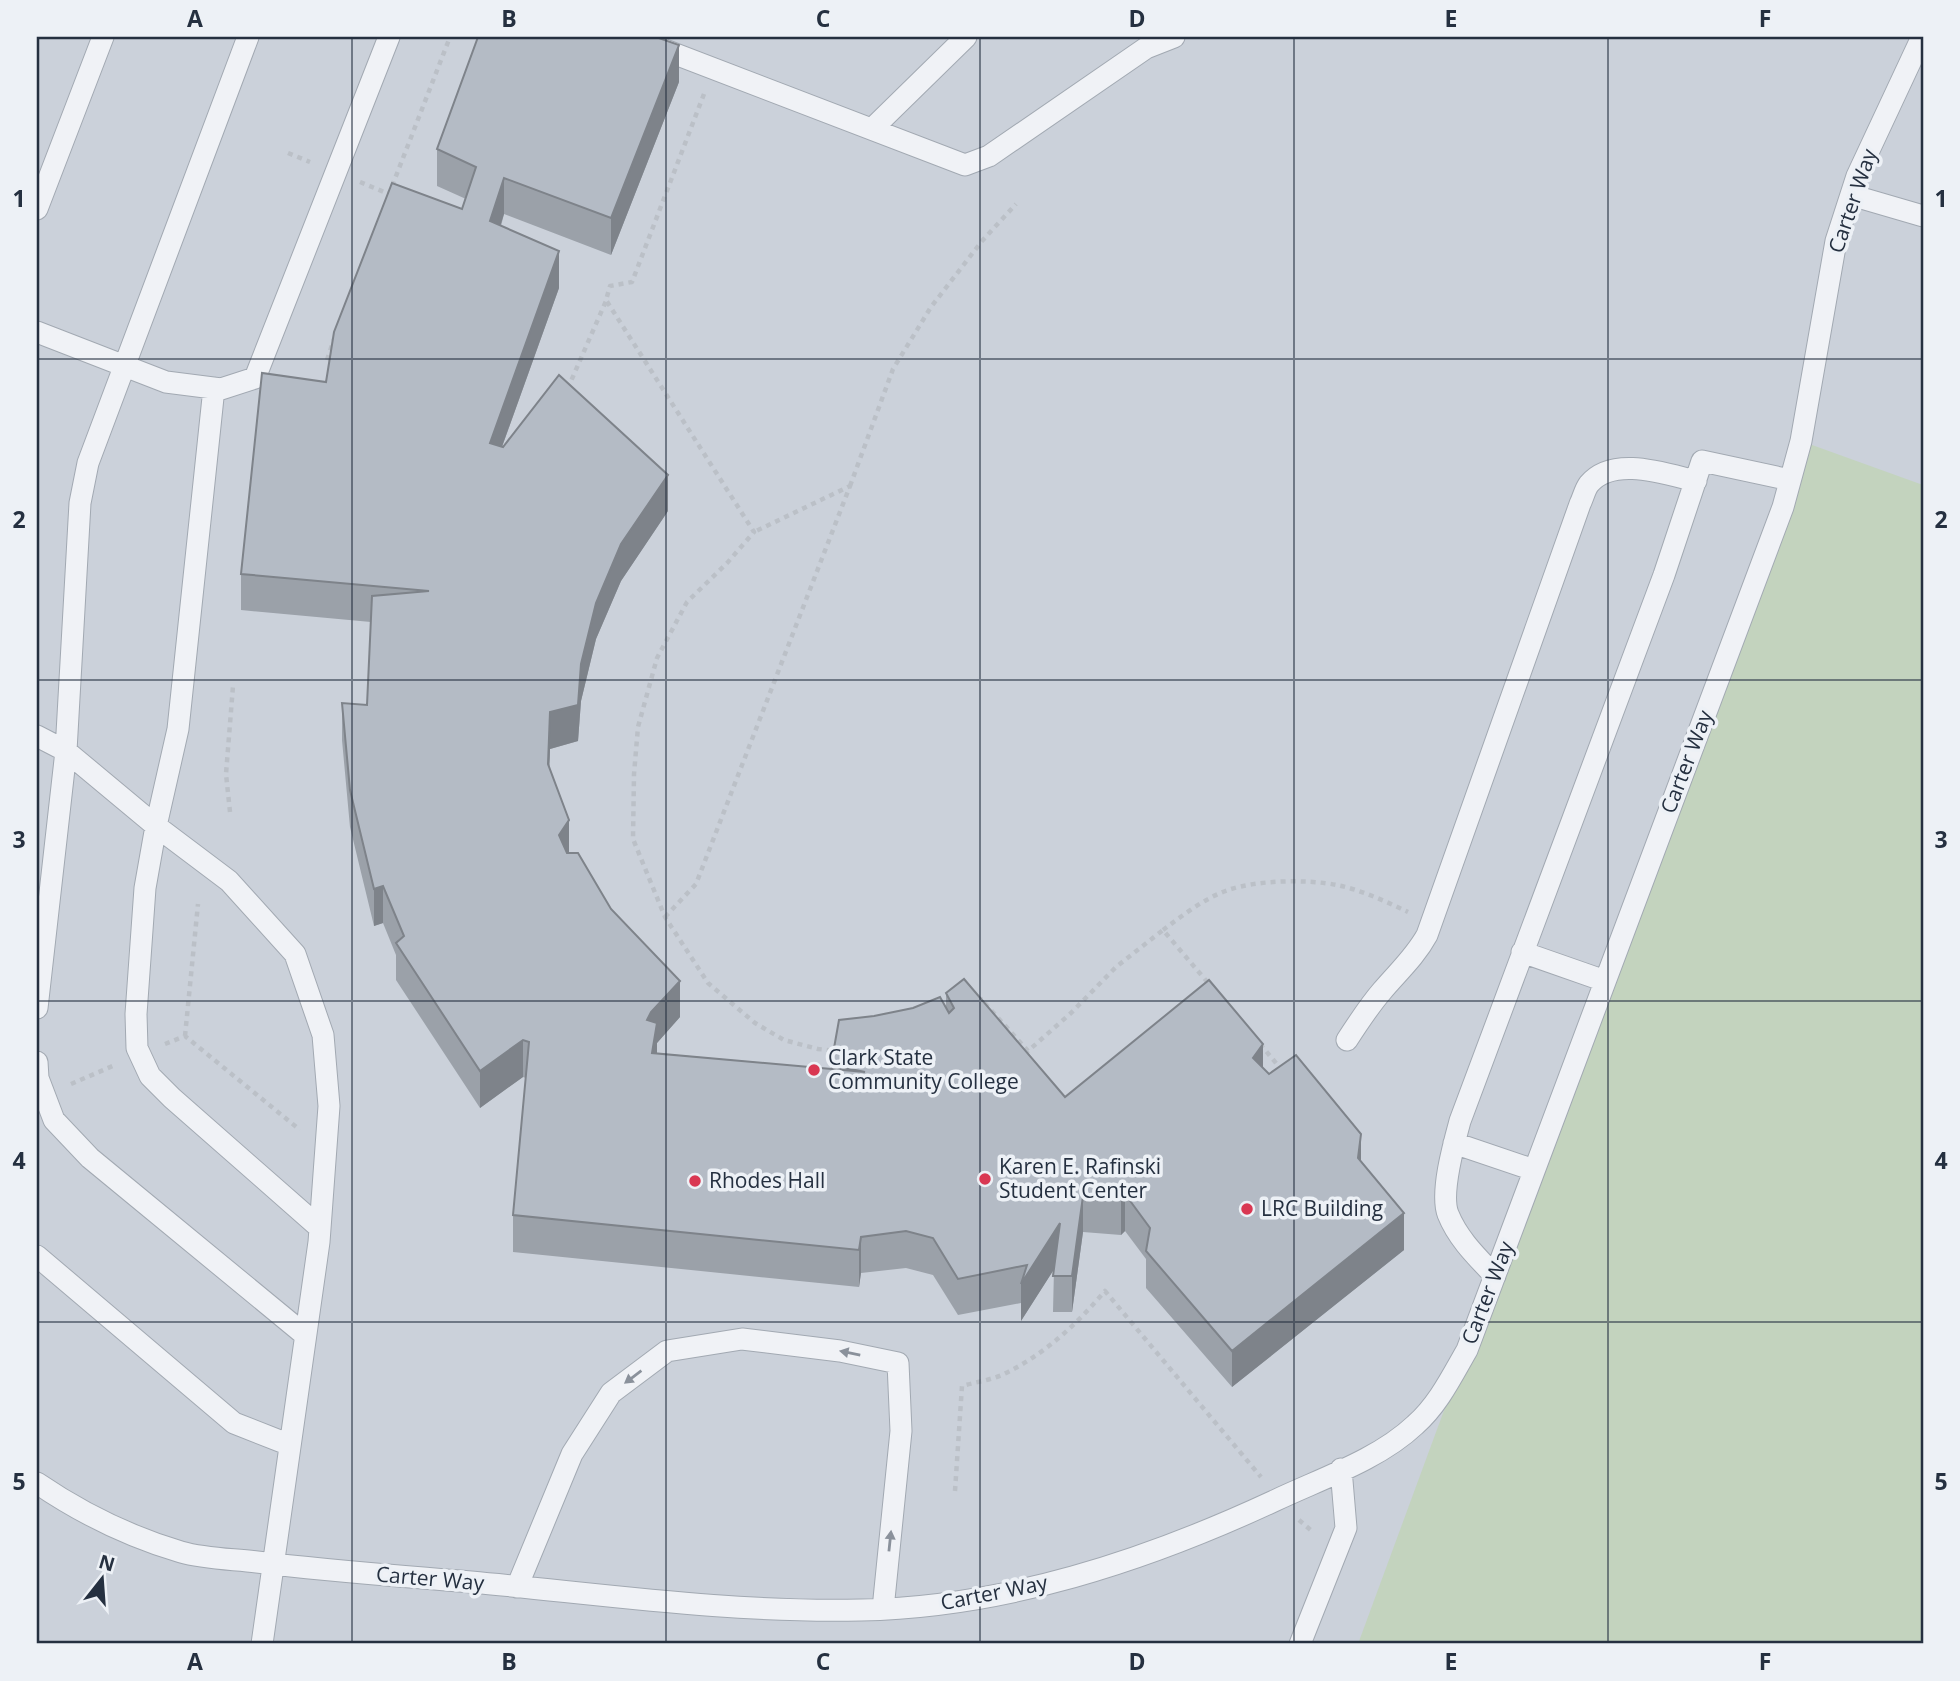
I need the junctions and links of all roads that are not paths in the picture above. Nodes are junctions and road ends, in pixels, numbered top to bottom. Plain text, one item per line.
1 (103, 37) edge
2 (248, 37) edge
3 (389, 37) edge
4 (631, 37) edge
5 (966, 37) edge
6 (1174, 37) edge
7 (1922, 37) edge
8 (872, 130) junction
9 (1851, 195) junction
10 (37, 209) edge
11 (1923, 216) edge
12 (37, 332) edge
13 (124, 366) junction
14 (214, 388) junction
15 (1790, 480) junction
16 (1696, 481) junction
17 (37, 736) edge
18 (65, 751) junction
19 (156, 827) junction
20 (1521, 952) junction
21 (1605, 981) junction
22 (37, 1008) edge
23 (1347, 1040) dead end
24 (37, 1062) edge
25 (1454, 1143) junction
26 (1534, 1170) junction
27 (320, 1228) junction
28 (37, 1256) edge
29 (1494, 1276) junction
30 (305, 1335) junction
31 (290, 1444) junction
32 (1341, 1469) junction
33 (37, 1483) edge
34 (273, 1564) junction
35 (517, 1587) junction
36 (883, 1609) junction
37 (262, 1644) edge
38 (1300, 1644) edge

1 - 10 lane
2 - 13 lane
3 - 14 lane
4 - 8 lane
5 - 8 lane
6 - 8 lane
7 - 9 lane, Carter Way
9 - 11 lane
9 - 15 lane, Carter Way
12 - 13 lane
13 - 14 lane
13 - 18 lane
14 - 19 lane
15 - 16 lane
15 - 21 lane, Carter Way
16 - 20 lane
16 - 23 lane
17 - 18 lane
18 - 19 lane
18 - 22 lane
19 - 27 lane
19 - 27 lane
20 - 21 lane
20 - 25 lane
21 - 26 lane, Carter Way
24 - 30 lane
25 - 26 lane
25 - 29 lane
26 - 29 lane, Carter Way
27 - 30 lane
28 - 31 lane
29 - 32 lane, Carter Way
30 - 31 lane
31 - 34 lane
32 - 36 lane, Carter Way
32 - 38 lane
33 - 34 lane, Carter Way
34 - 35 lane, Carter Way
34 - 37 lane
35 - 36 lane, Carter Way
36 -> 35 lane

